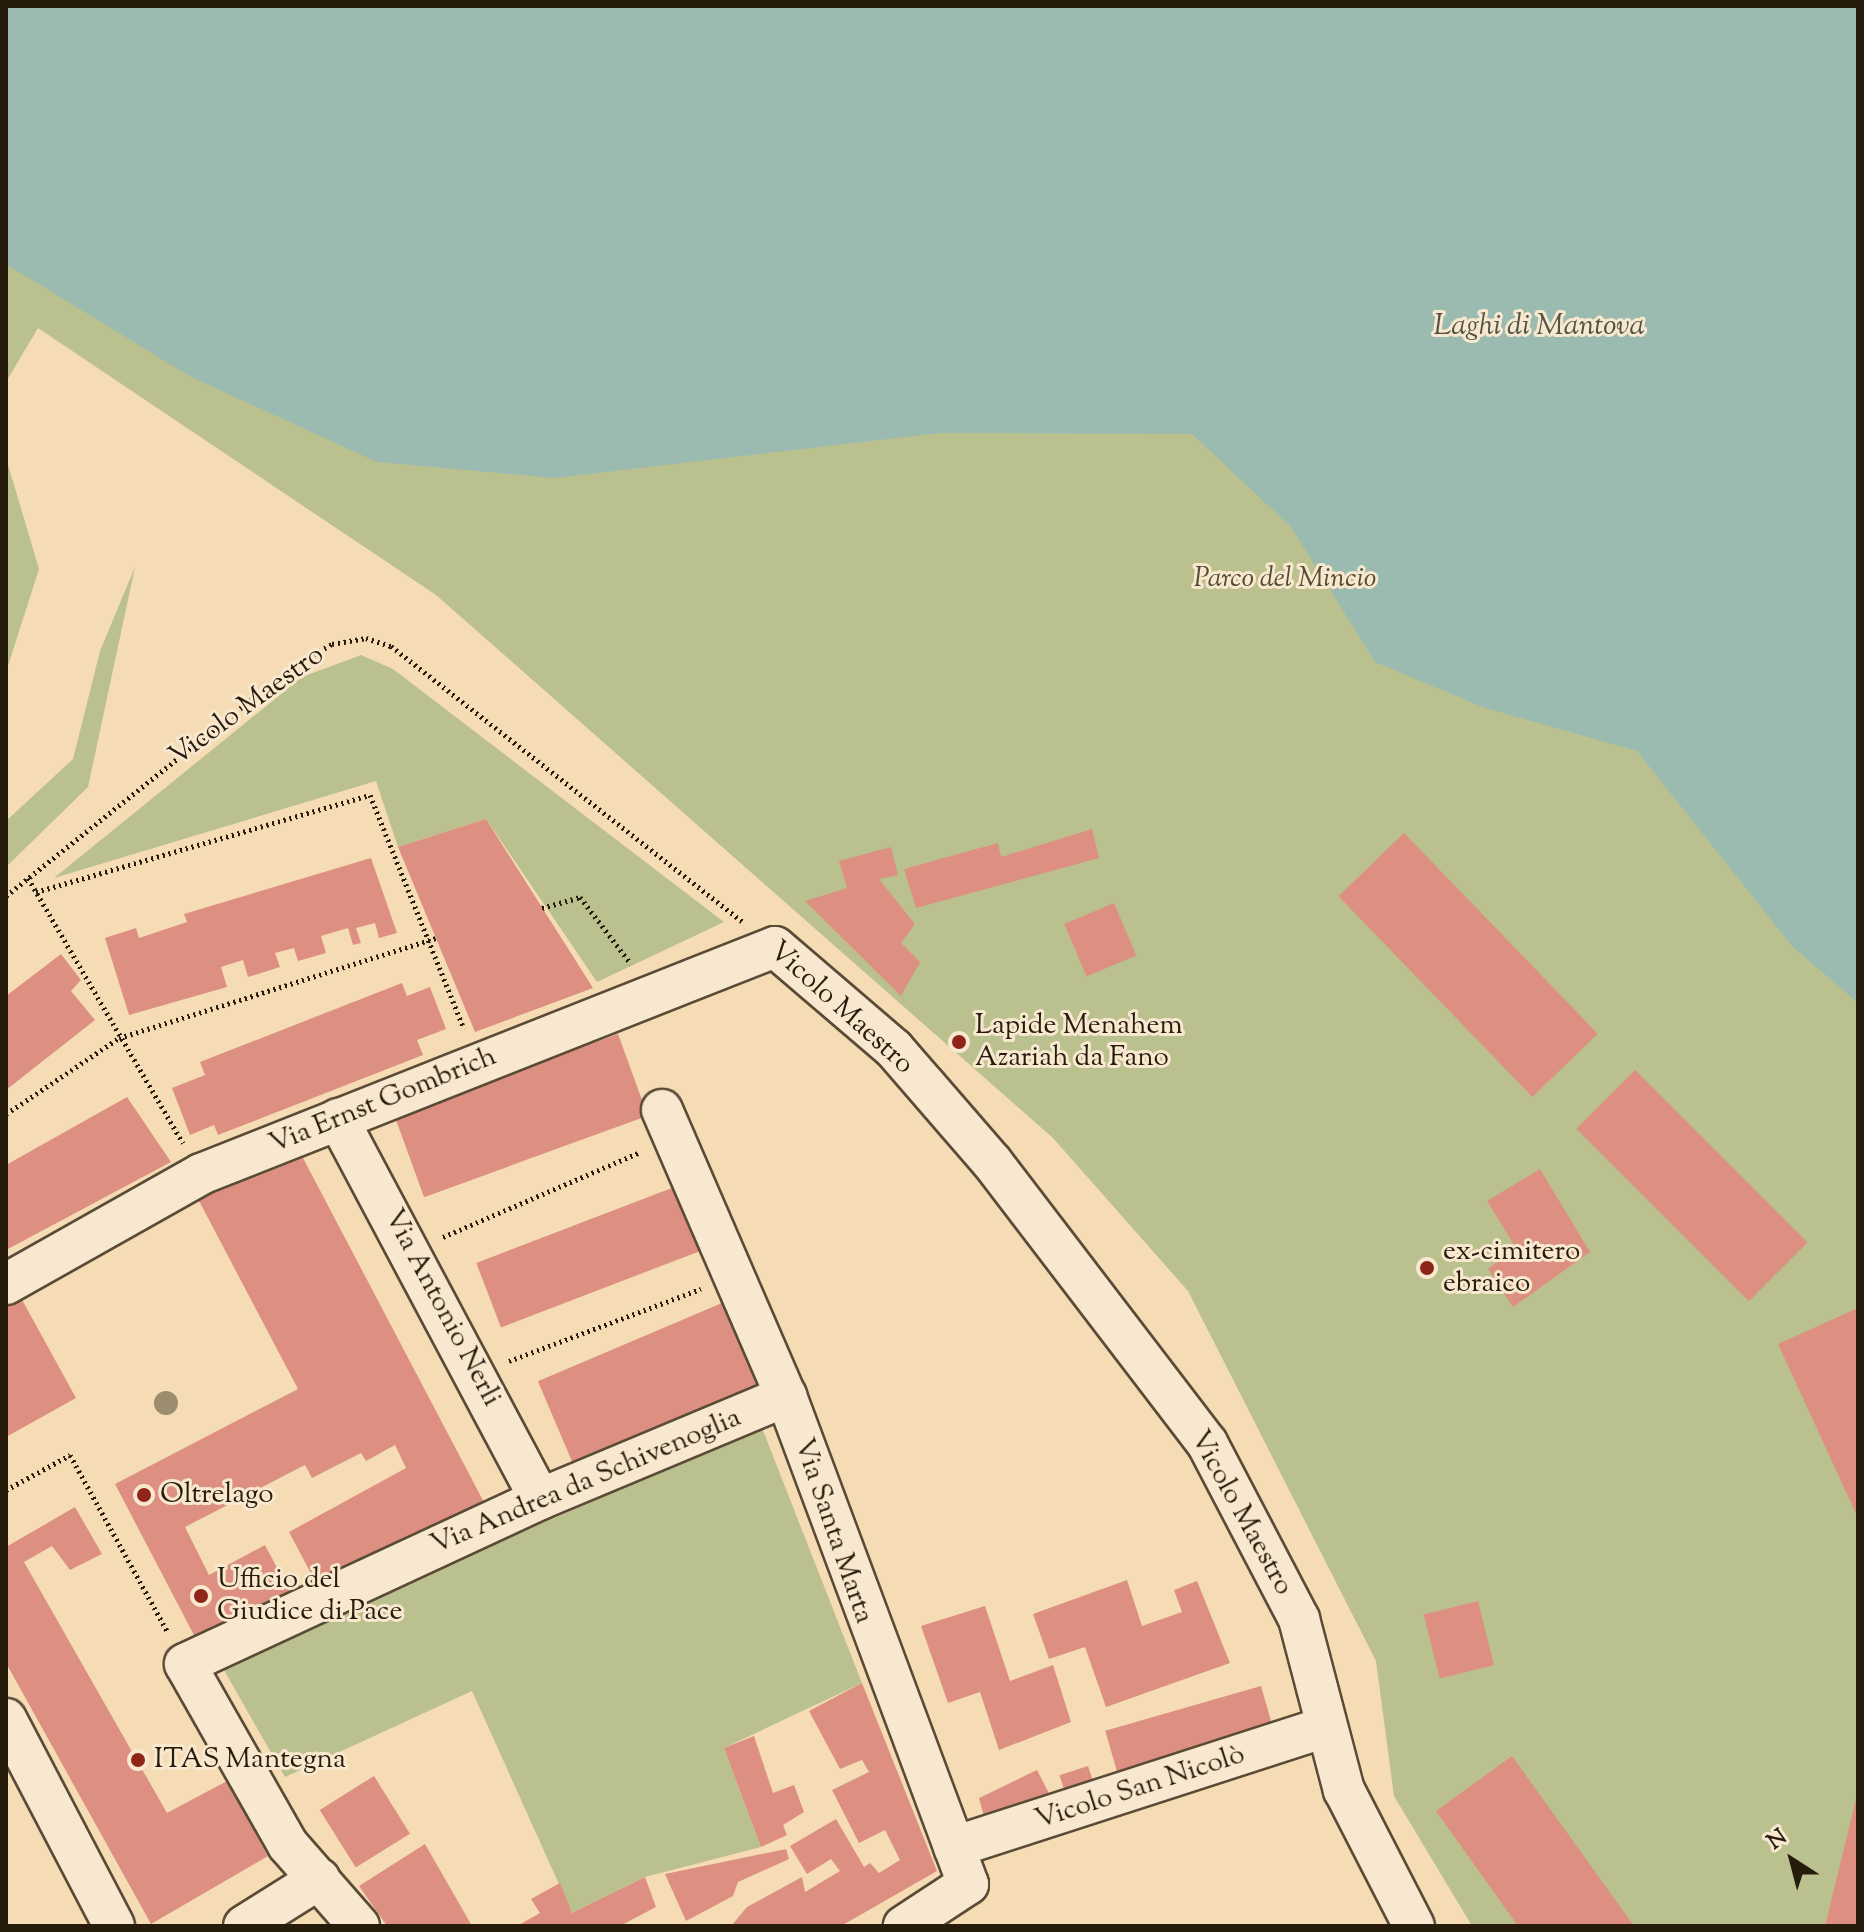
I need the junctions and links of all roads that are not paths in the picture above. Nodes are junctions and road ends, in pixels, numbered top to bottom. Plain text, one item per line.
1 (775, 947) joint
2 (338, 1119) junction
3 (652, 1139) road end
4 (6, 1284) edge
5 (786, 1396) junction
6 (540, 1499) junction
7 (6, 1719) edge
8 (1325, 1727) junction
9 (954, 1847) junction
10 (319, 1879) junction
11 (356, 1922) edge
12 (114, 1926) edge
13 (244, 1926) edge
14 (904, 1926) edge
15 (1414, 1926) edge

1 - 2 street, Via Ernst Gombrich
1 - 8 street, Vicolo Maestro
2 - 4 street, Via Ernst Gombrich
2 - 6 street, Via Antonio Nerli
3 - 5 street, Via Santa Marta
5 - 6 street, Via Andrea da Schivenoglia
5 - 9 street, Via Santa Marta
6 - 10 street, Via Andrea da Schivenoglia
7 - 12 street
8 - 9 street, Vicolo San Nicolò
8 - 15 street, Vicolo Maestro
9 - 14 street, Via Santa Marta
10 - 11 street
10 - 13 street

